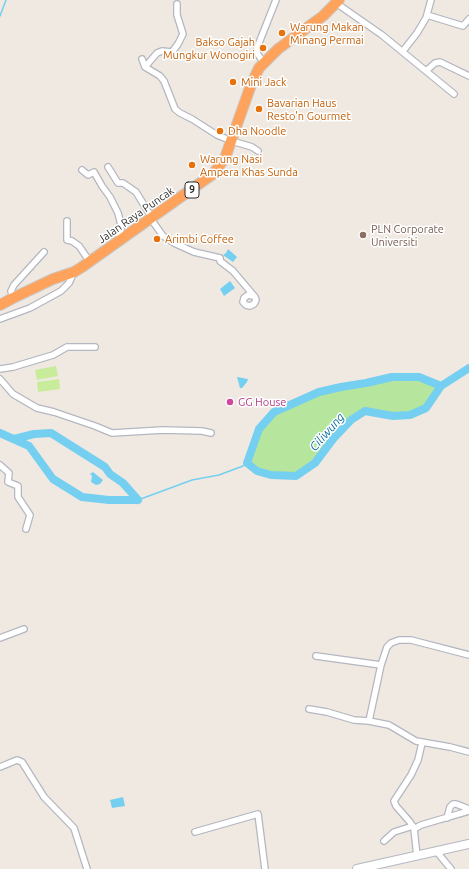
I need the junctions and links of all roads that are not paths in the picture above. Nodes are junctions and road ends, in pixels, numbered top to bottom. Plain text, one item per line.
1 (276, 0) edge
2 (431, 0) edge
3 (337, 2) edge
4 (177, 4) dead end
5 (427, 15) junction
6 (469, 19) edge
7 (403, 51) junction
8 (142, 59) dead end
9 (263, 62) junction
10 (145, 67) junction
11 (426, 71) junction
12 (469, 76) edge
13 (454, 94) dead end
14 (232, 141) junction
15 (258, 151) dead end
16 (108, 167) dead end
17 (82, 170) dead end
18 (152, 218) junction
19 (67, 221) dead end
20 (118, 243) junction
21 (44, 252) dead end
22 (90, 262) junction
23 (74, 272) junction
24 (253, 296) dead end
25 (13, 298) junction
26 (0, 305) edge
27 (0, 319) edge
28 (95, 347) dead end
29 (0, 369) edge
30 (0, 379) edge
31 (211, 433) dead end
32 (0, 465) edge
33 (26, 529) dead end
34 (24, 629) dead end
35 (0, 638) edge
36 (469, 655) edge
37 (316, 656) dead end
38 (381, 665) junction
39 (309, 709) dead end
40 (369, 721) junction
41 (422, 743) junction
42 (469, 752) edge
43 (0, 767) edge
44 (469, 810) edge
45 (446, 818) junction
46 (413, 827) junction
47 (195, 832) dead end
48 (384, 841) dead end
49 (469, 844) edge
50 (437, 852) junction
51 (417, 856) junction
52 (87, 869) edge
53 (265, 869) edge
54 (357, 869) edge
55 (452, 869) edge

1 - 9 street
2 - 5 street
3 - 7 street
3 - 9 highway, Jalan Raya Puncak / 9
4 - 10 street
5 - 6 street
5 - 7 street
7 - 11 street
8 - 10 street
9 - 14 highway, Jalan Raya Puncak / 9
10 - 14 street
11 - 12 street
11 - 13 street
14 - 15 street
14 - 18 highway, Jalan Raya Puncak / 9
16 - 18 street
17 - 20 street
18 - 20 highway, Jalan Raya Puncak / 9
18 - 24 street
19 - 22 street
20 - 22 highway, Jalan Raya Puncak / 9
21 - 25 street
22 - 23 highway, Jalan Raya Puncak / 9
23 - 25 highway, Jalan Raya Puncak / 9
23 - 27 street
25 - 26 highway, Jalan Raya Puncak / 9
28 - 29 street
30 - 31 street
32 - 33 street
34 - 35 street
36 - 38 street
37 - 38 street
38 - 40 street
39 - 40 street
40 - 41 street
41 - 42 street
41 - 46 street
43 - 52 street
44 - 45 street
44 - 45 street
45 - 46 street
46 - 48 street
46 - 51 street
47 - 53 street
49 - 50 street
50 - 51 street
50 - 55 street
51 - 54 street

